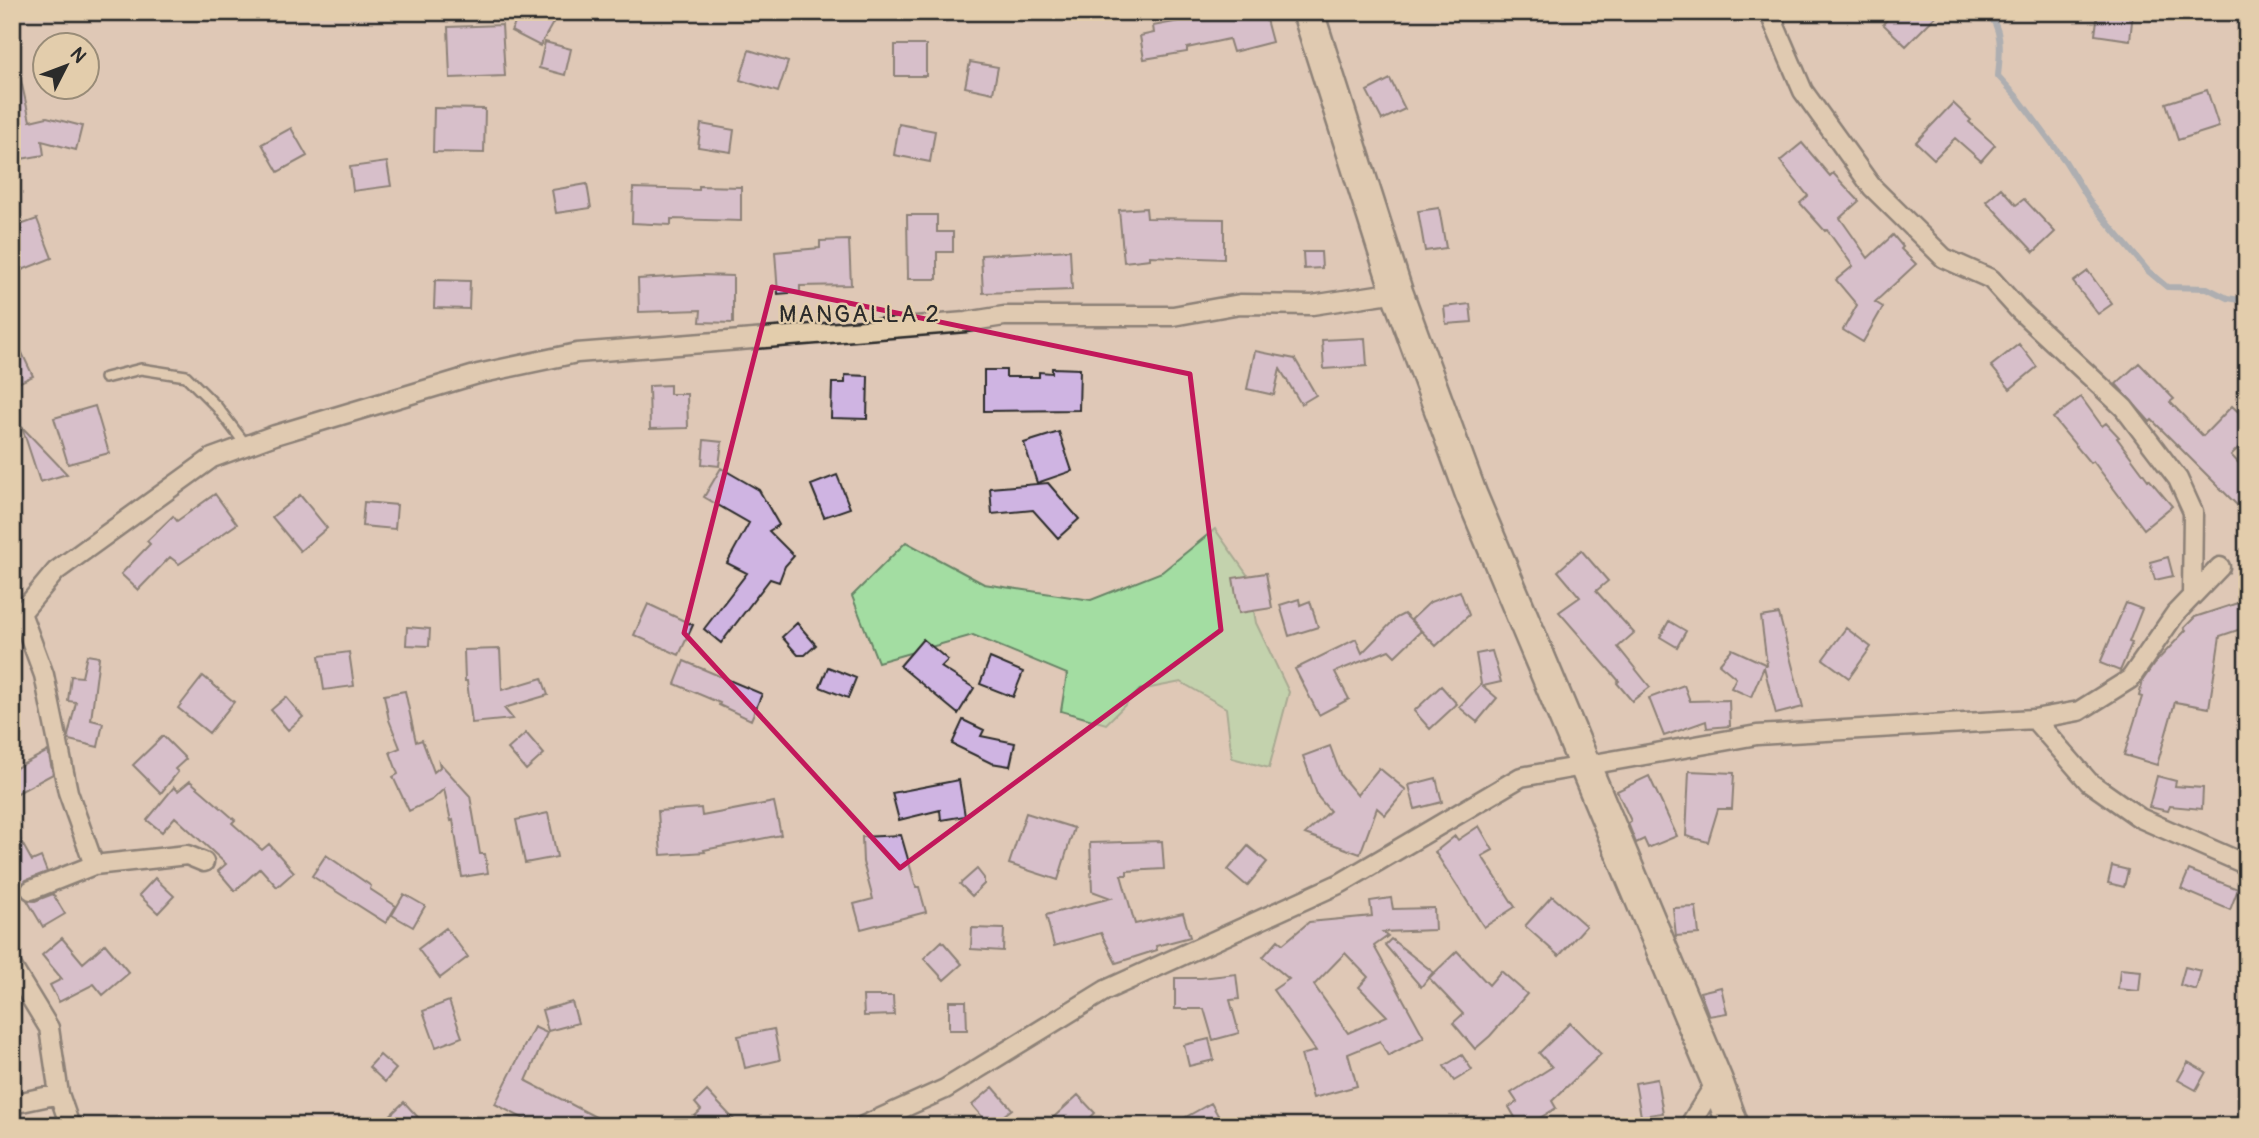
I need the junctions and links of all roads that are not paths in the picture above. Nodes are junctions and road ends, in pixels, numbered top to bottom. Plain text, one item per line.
1 (1308, 12) edge
2 (1769, 12) edge
3 (1397, 292) junction
4 (105, 378) dead end
5 (246, 445) junction
6 (2220, 567) dead end
7 (2192, 596) junction
8 (16, 616) edge
9 (2034, 719) junction
10 (1585, 765) junction
11 (204, 862) dead end
12 (94, 865) junction
13 (2247, 865) edge
14 (31, 890) dead end
15 (12, 967) edge
16 (1717, 1081) junction
17 (58, 1094) junction
18 (12, 1104) edge
19 (70, 1126) edge
20 (863, 1126) edge
21 (1689, 1126) edge
22 (1733, 1126) edge

1 - 3 highway
2 - 7 street
3 - 5 street
3 - 10 highway
4 - 5 lane
5 - 8 street
6 - 7 street
7 - 9 street
8 - 12 street
9 - 10 street
9 - 13 street
10 - 16 highway
10 - 20 street
11 - 12 street
12 - 14 street
15 - 17 street
16 - 21 street
16 - 22 highway
17 - 18 street
17 - 19 street

